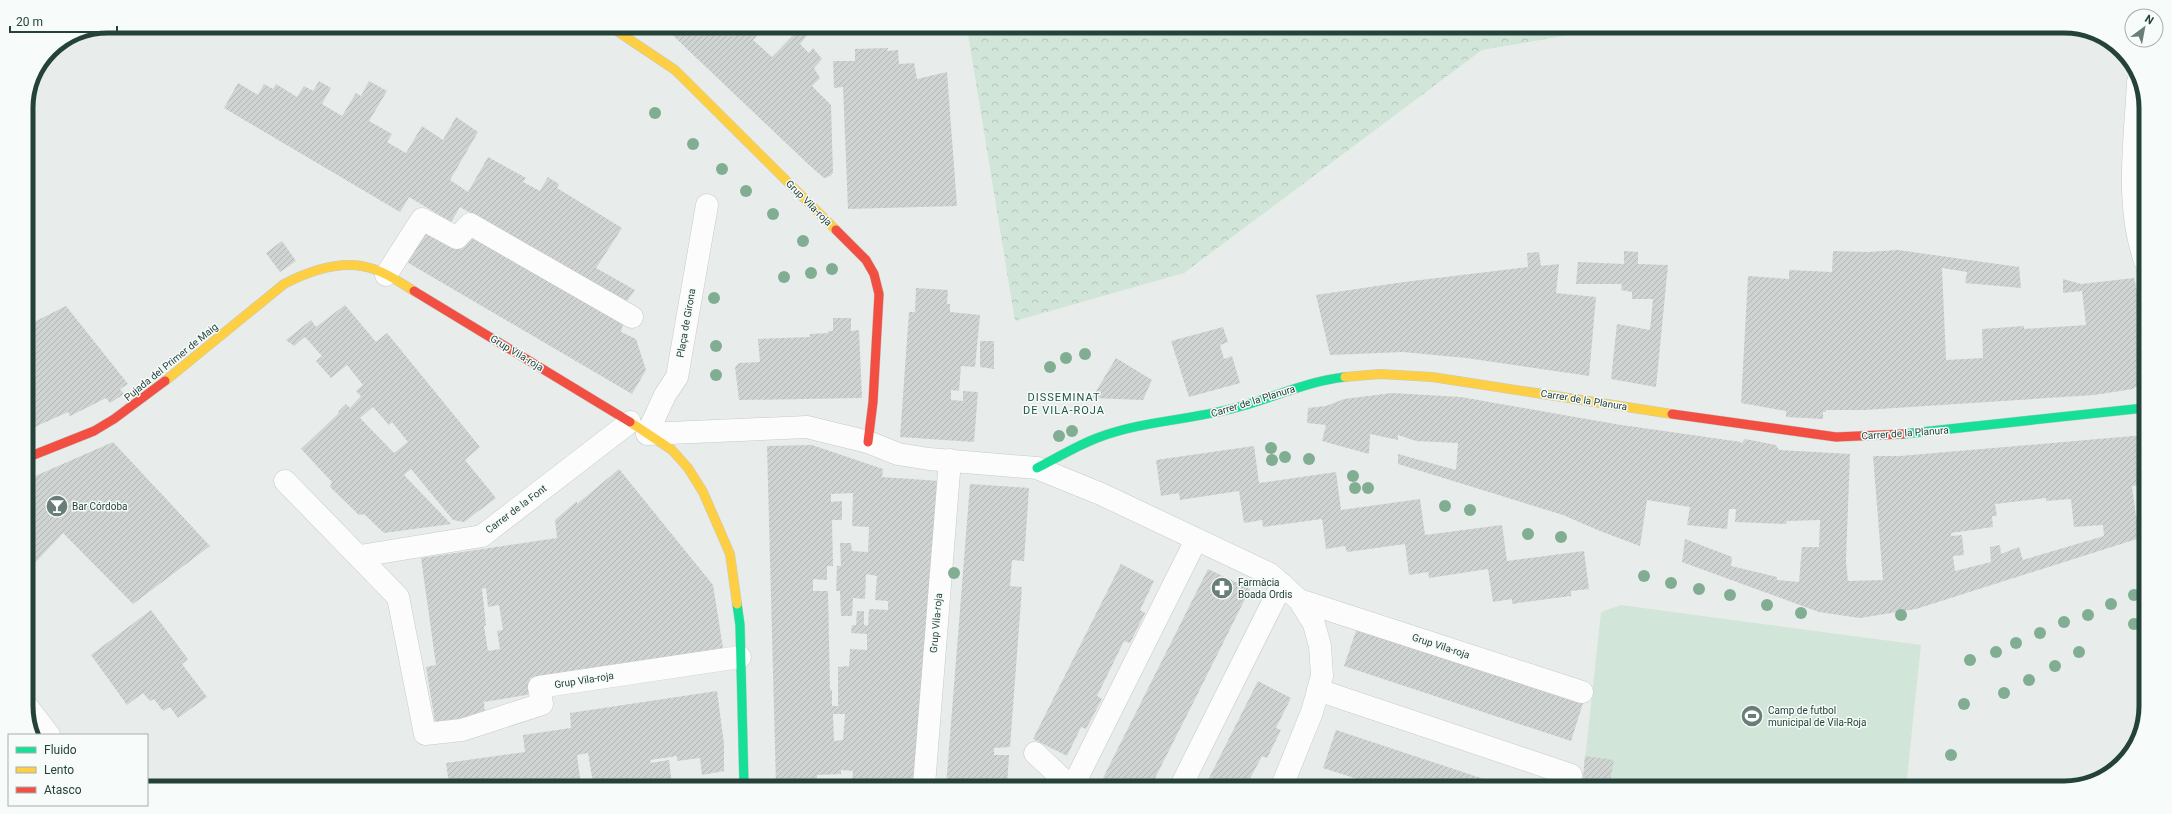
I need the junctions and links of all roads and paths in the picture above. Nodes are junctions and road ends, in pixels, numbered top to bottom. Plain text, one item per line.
1 (620, 33) edge
2 (2137, 91) edge
3 (707, 205) dead end
4 (2139, 240) edge
5 (321, 269) joint
6 (386, 275) junction
7 (632, 317) dead end
8 (2139, 409) edge
9 (630, 422) junction
10 (647, 434) junction
11 (868, 442) junction
12 (33, 455) edge
13 (950, 460) junction
14 (1037, 468) junction
15 (285, 480) dead end
16 (1196, 540) junction
17 (360, 556) junction
18 (1282, 584) junction
19 (1299, 600) junction
20 (740, 657) junction
21 (1318, 690) junction
22 (1582, 692) dead end
23 (34, 716) edge
24 (47, 734) edge
25 (1035, 753) dead end
26 (1571, 775) dead end
27 (744, 781) edge
28 (924, 781) edge
29 (1065, 781) edge
30 (1076, 781) edge
31 (1184, 781) edge
32 (1287, 781) edge

1 - 11 street, Grup Vila-roja
2 - 4 street
3 - 10 street, Plaça de Girona
5 - 6 street, Grup Vila-roja
5 - 12 street, Pujada del Primer de Maig
6 - 7 street
6 - 9 street, Grup Vila-roja
8 - 14 street, Carrer de la Planura
9 - 10 street, Grup Vila-roja
9 - 17 street, Carrer de la Font
10 - 11 street, Grup Vila-roja
10 - 20 street, Grup Vila-roja
11 - 13 street, Grup Vila-roja
13 - 14 street, Grup Vila-roja
13 - 28 street, Grup Vila-roja
14 - 16 street, Grup Vila-roja
15 - 17 street
16 - 18 street, Grup Vila-roja
16 - 30 street
17 - 20 street, Grup Vila-roja
18 - 19 street, Grup Vila-roja
18 - 31 street
19 - 21 street, Grup Vila-roja
19 - 22 street, Grup Vila-roja
20 - 27 street, Grup Vila-roja
21 - 26 street
21 - 32 street, Grup Vila-roja
23 - 24 street
25 - 29 street

